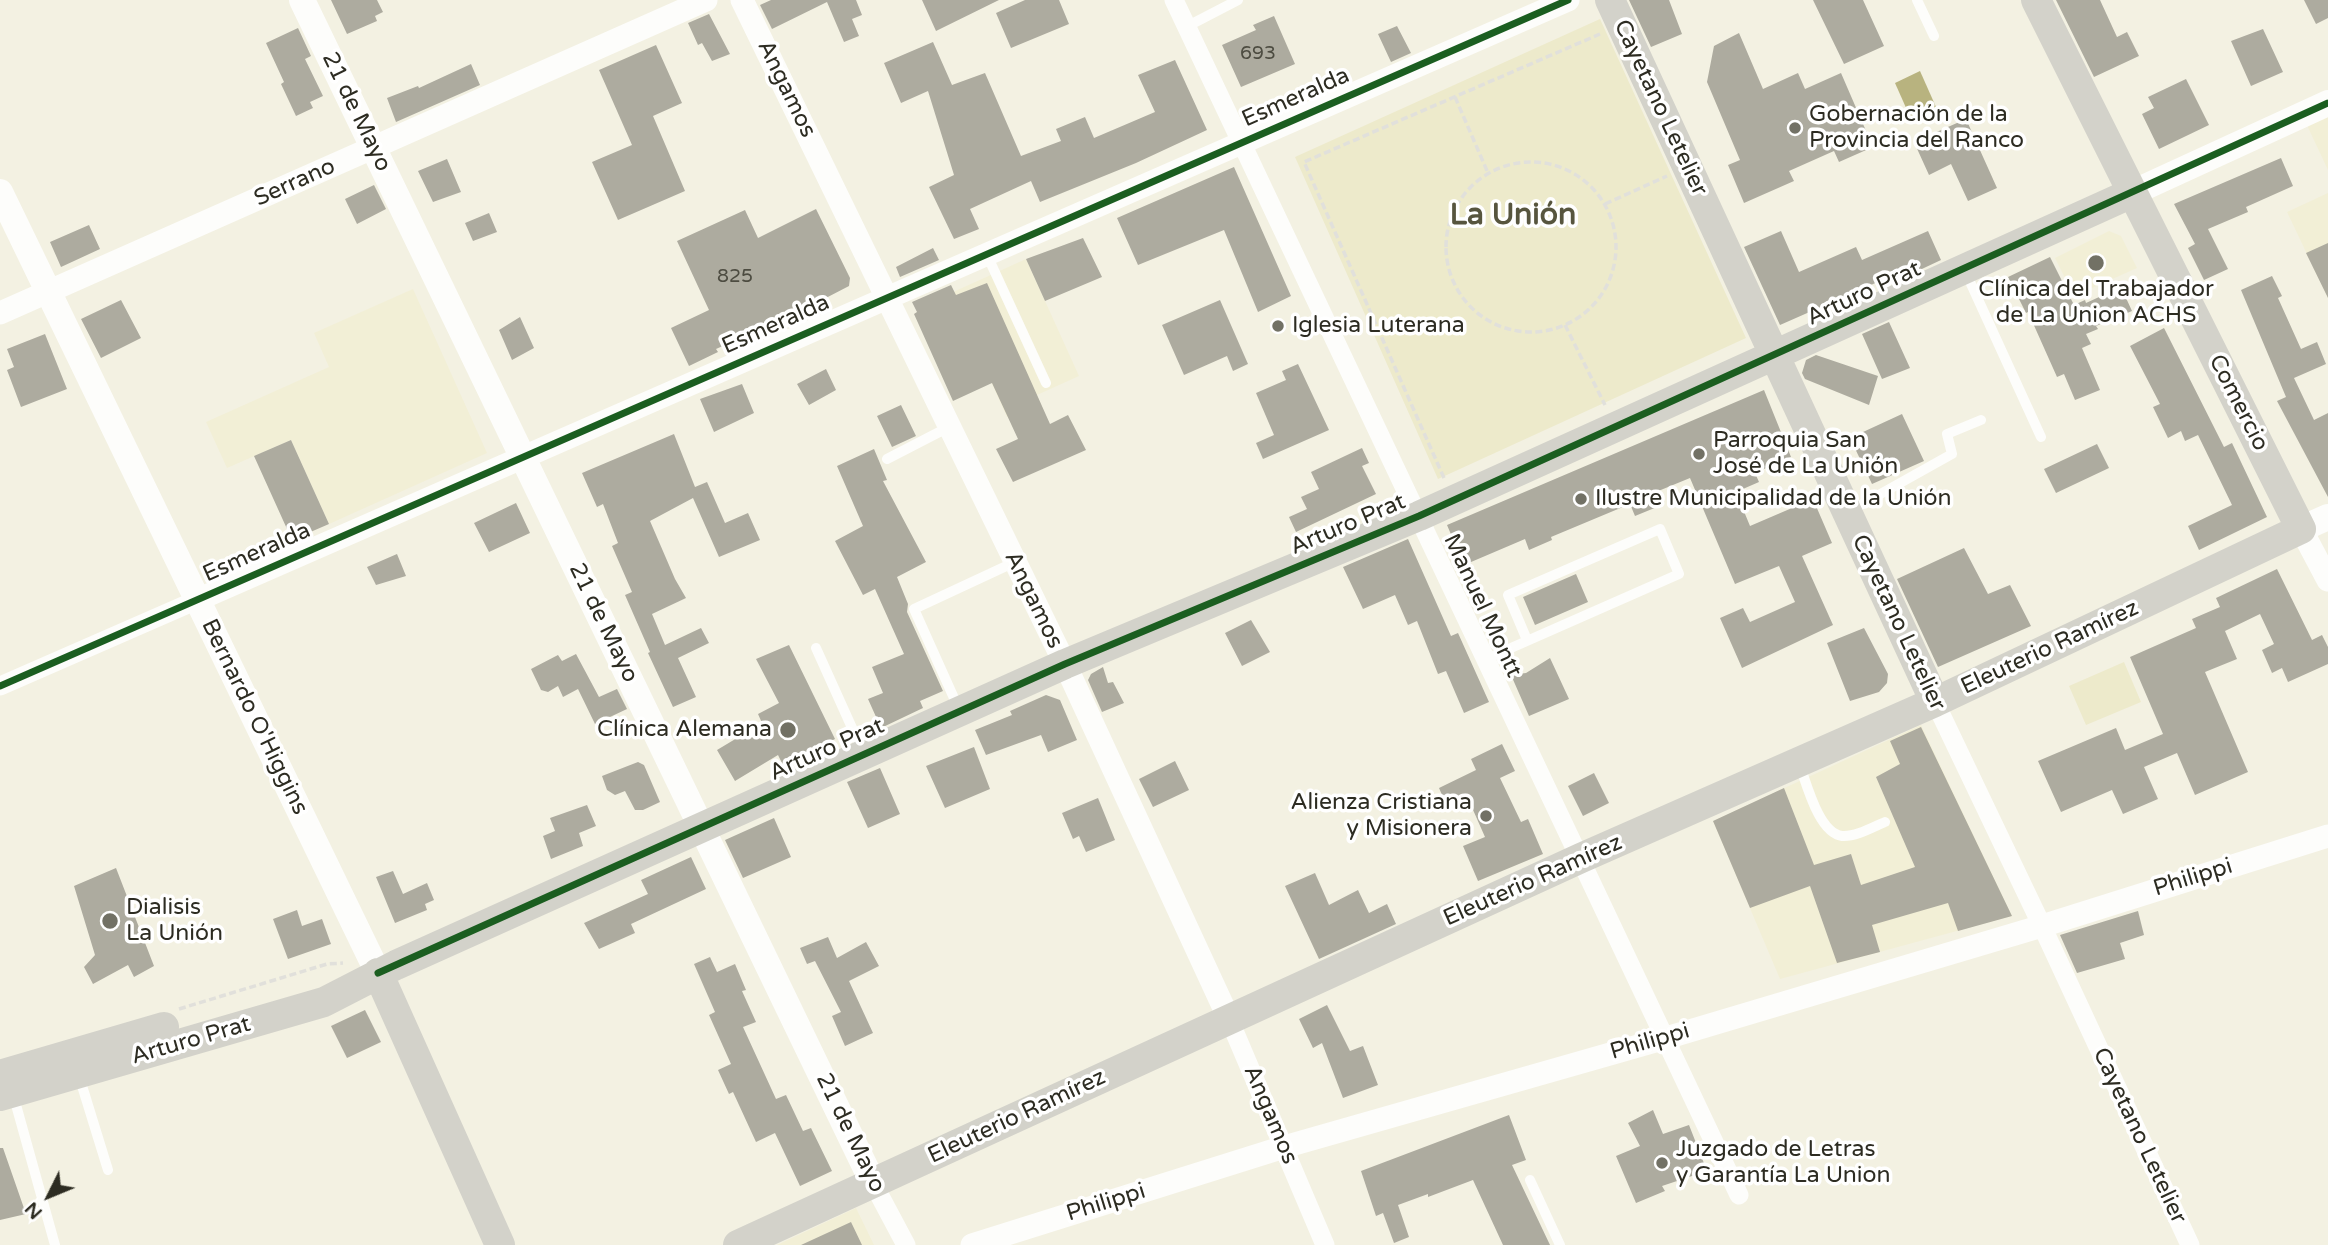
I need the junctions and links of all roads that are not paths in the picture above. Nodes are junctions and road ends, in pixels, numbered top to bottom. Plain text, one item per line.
1 (302, 0) edge
2 (706, 0) edge
3 (742, 0) edge
4 (1174, 0) edge
5 (1237, 0) edge
6 (1568, 0) edge
7 (1609, 0) edge
8 (1917, 0) edge
9 (2036, 0) edge
10 (1186, 27) junction
11 (1934, 36) dead end
12 (2328, 103) edge
13 (1241, 143) junction
14 (373, 148) junction
15 (0, 192) edge
16 (2132, 192) junction
17 (987, 254) junction
18 (1964, 269) junction
19 (48, 292) junction
20 (887, 298) junction
21 (0, 313) edge
22 (1776, 355) junction
23 (1046, 383) dead end
24 (1981, 420) dead end
25 (950, 427) junction
26 (2041, 437) dead end
27 (523, 457) junction
28 (887, 459) dead end
29 (1847, 513) junction
30 (1419, 516) junction
31 (2315, 523) edge
32 (1015, 562) junction
33 (2328, 580) edge
34 (197, 600) junction
35 (1527, 640) junction
36 (816, 648) dead end
37 (1486, 659) junction
38 (1065, 664) junction
39 (0, 686) edge
40 (1935, 702) junction
41 (960, 711) junction
42 (864, 754) junction
43 (1798, 762) junction
44 (1885, 822) dead end
45 (702, 828) junction
46 (2328, 836) edge
47 (1581, 858) junction
48 (2042, 926) junction
49 (375, 967) junction
50 (1229, 1018) junction
51 (1666, 1038) junction
52 (78, 1074) junction
53 (3, 1081) edge
54 (1284, 1147) junction
55 (107, 1170) dead end
56 (1530, 1180) dead end
57 (873, 1183) junction
58 (1739, 1195) dead end
59 (55, 1245) edge
60 (500, 1245) edge
61 (738, 1245) edge
62 (906, 1245) edge
63 (972, 1245) edge
64 (1325, 1245) edge
65 (1560, 1245) edge
66 (2189, 1245) edge

1 - 14 main road, 21 de Mayo
2 - 14 street, Serrano
3 - 20 street, Angamos
4 - 10 street, Manuel Montt
5 - 10 lane
6 - 13 street, Esmeralda
7 - 22 main road, Cayetano Letelier
8 - 11 lane
9 - 16 main road, Comercio
10 - 13 street, Manuel Montt
12 - 16 main road, Arturo Prat
13 - 17 street, Esmeralda
13 - 30 street, Manuel Montt
14 - 19 street, Serrano
14 - 27 main road, 21 de Mayo
15 - 19 main road, Bernardo O'Higgins
16 - 18 main road, Arturo Prat
16 - 31 main road, Comercio
17 - 20 street, Esmeralda
17 - 23 lane
18 - 22 main road, Arturo Prat
18 - 26 lane
19 - 21 street, Serrano
19 - 34 main road, Bernardo O'Higgins
20 - 25 street, Angamos
20 - 27 street, Esmeralda
22 - 29 main road, Cayetano Letelier
22 - 30 main road, Arturo Prat
24 - 29 lane
25 - 28 lane
25 - 32 street, Angamos
27 - 34 street, Esmeralda
27 - 45 main road, 21 de Mayo
29 - 40 main road, Cayetano Letelier
30 - 37 street, Manuel Montt
30 - 38 main road, Arturo Prat
31 - 33 street, Comercio
31 - 40 main road, Eleuterio Ramírez
32 - 38 street, Angamos
32 - 41 lane
34 - 39 street, Esmeralda
34 - 49 main road, Bernardo O'Higgins
35 - 35 lane
35 - 37 lane
36 - 42 lane
37 - 47 street, Manuel Montt
38 - 41 main road, Arturo Prat
38 - 50 street, Angamos
40 - 43 main road, Eleuterio Ramírez
40 - 48 street, Cayetano Letelier
41 - 42 main road, Arturo Prat
42 - 45 main road, Arturo Prat
43 - 44 lane
43 - 47 main road, Eleuterio Ramírez
45 - 49 main road, Arturo Prat
45 - 57 main road, 21 de Mayo
46 - 48 street, Philippi
47 - 50 main road, Eleuterio Ramírez
47 - 51 street, Manuel Montt
48 - 51 street, Philippi
48 - 66 street, Cayetano Letelier
49 - 52 main road, Arturo Prat
49 - 53 main road, Arturo Prat
49 - 60 main road, Bernardo O'Higgins
50 - 54 street, Angamos
50 - 57 main road, Eleuterio Ramírez
51 - 54 street, Philippi
51 - 58 street, Manuel Montt
52 - 53 main road, Arturo Prat
52 - 55 lane
53 - 59 lane
54 - 63 street, Philippi
54 - 64 street, Angamos
56 - 65 lane
57 - 61 main road, Eleuterio Ramírez
57 - 62 street, 21 de Mayo

